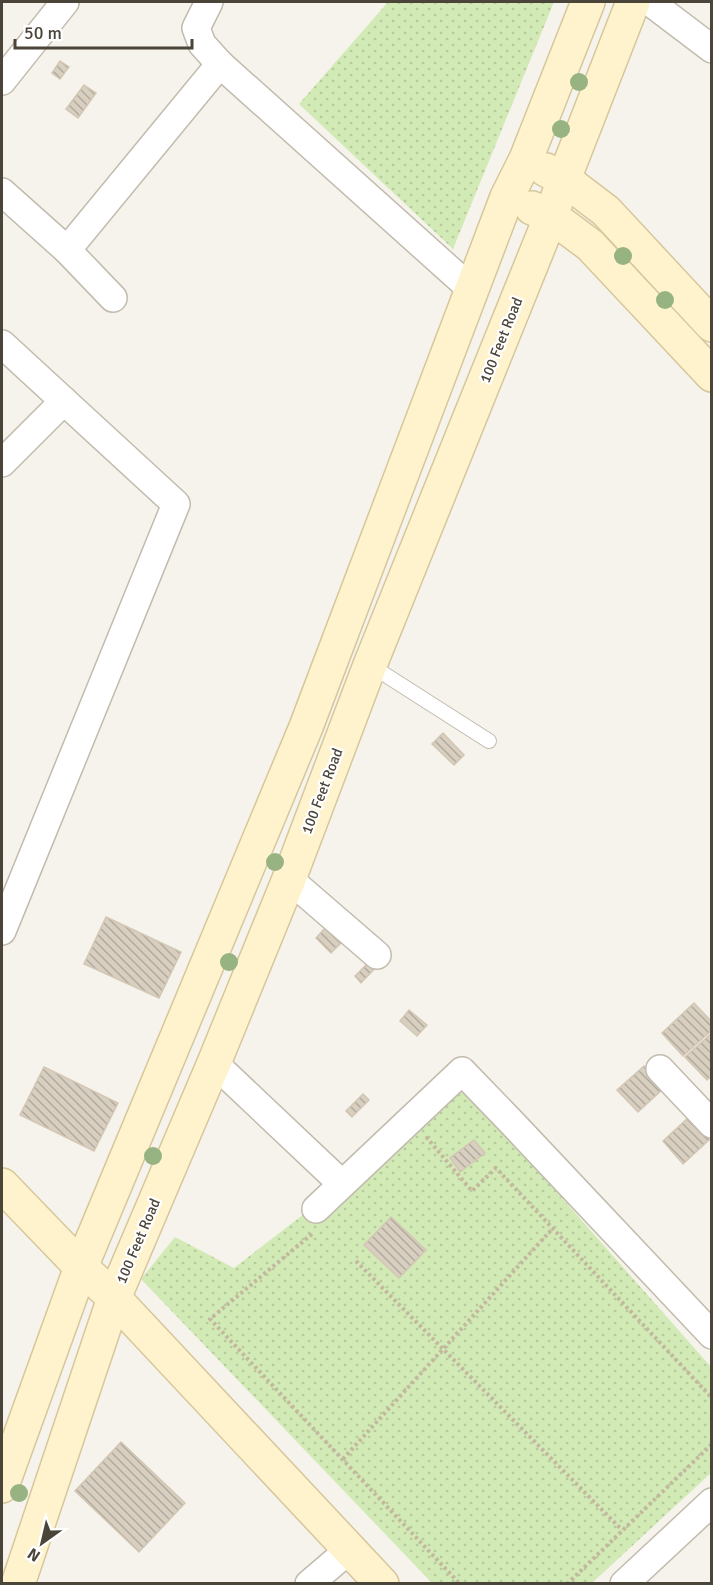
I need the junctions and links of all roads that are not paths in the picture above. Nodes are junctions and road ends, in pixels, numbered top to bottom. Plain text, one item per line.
1 (65, 2) edge
2 (209, 2) edge
3 (588, 2) edge
4 (633, 2) edge
5 (650, 2) edge
6 (711, 49) edge
7 (220, 64) junction
8 (2, 81) edge
9 (526, 159) junction
10 (564, 179) junction
11 (2, 192) edge
12 (507, 197) junction
13 (551, 216) junction
14 (67, 250) junction
15 (471, 289) junction
16 (113, 297) dead end
17 (711, 325) edge
18 (2, 344) edge
19 (711, 375) edge
20 (64, 401) junction
21 (2, 463) edge
22 (370, 664) junction
23 (489, 741) dead end
24 (289, 879) junction
25 (2, 931) edge
26 (377, 955) dead end
27 (214, 1063) junction
28 (660, 1069) dead end
29 (711, 1124) edge
30 (342, 1184) junction
31 (2, 1185) edge
32 (318, 1218) road end
33 (81, 1267) junction
34 (114, 1298) junction
35 (711, 1335) edge
36 (2, 1486) edge
37 (711, 1502) edge
38 (350, 1549) junction
39 (18, 1584) edge
40 (309, 1584) edge
41 (382, 1584) edge
42 (624, 1584) edge

1 - 8 street
2 - 7 street
3 - 9 main road
4 - 10 main road, 100 Feet Road
5 - 6 street
7 - 14 street
7 - 15 street
9 - 10 main road
9 - 12 main road
10 - 13 main road, 100 Feet Road
10 - 17 main road
11 - 14 street
12 - 13 main road
12 - 15 main road
13 - 19 main road
13 - 22 main road, 100 Feet Road
14 - 16 street
15 - 33 main road
18 - 20 street
20 - 21 street
20 - 25 street
22 - 23 lane
22 - 24 main road, 100 Feet Road
24 - 26 street
24 - 27 main road, 100 Feet Road
27 - 30 street
27 - 34 main road, 100 Feet Road
28 - 29 street
30 - 32 street
30 - 35 street
31 - 33 main road
33 - 34 main road
33 - 36 main road
34 - 38 main road
34 - 39 main road, 100 Feet Road
37 - 42 street
38 - 40 street
38 - 41 main road

